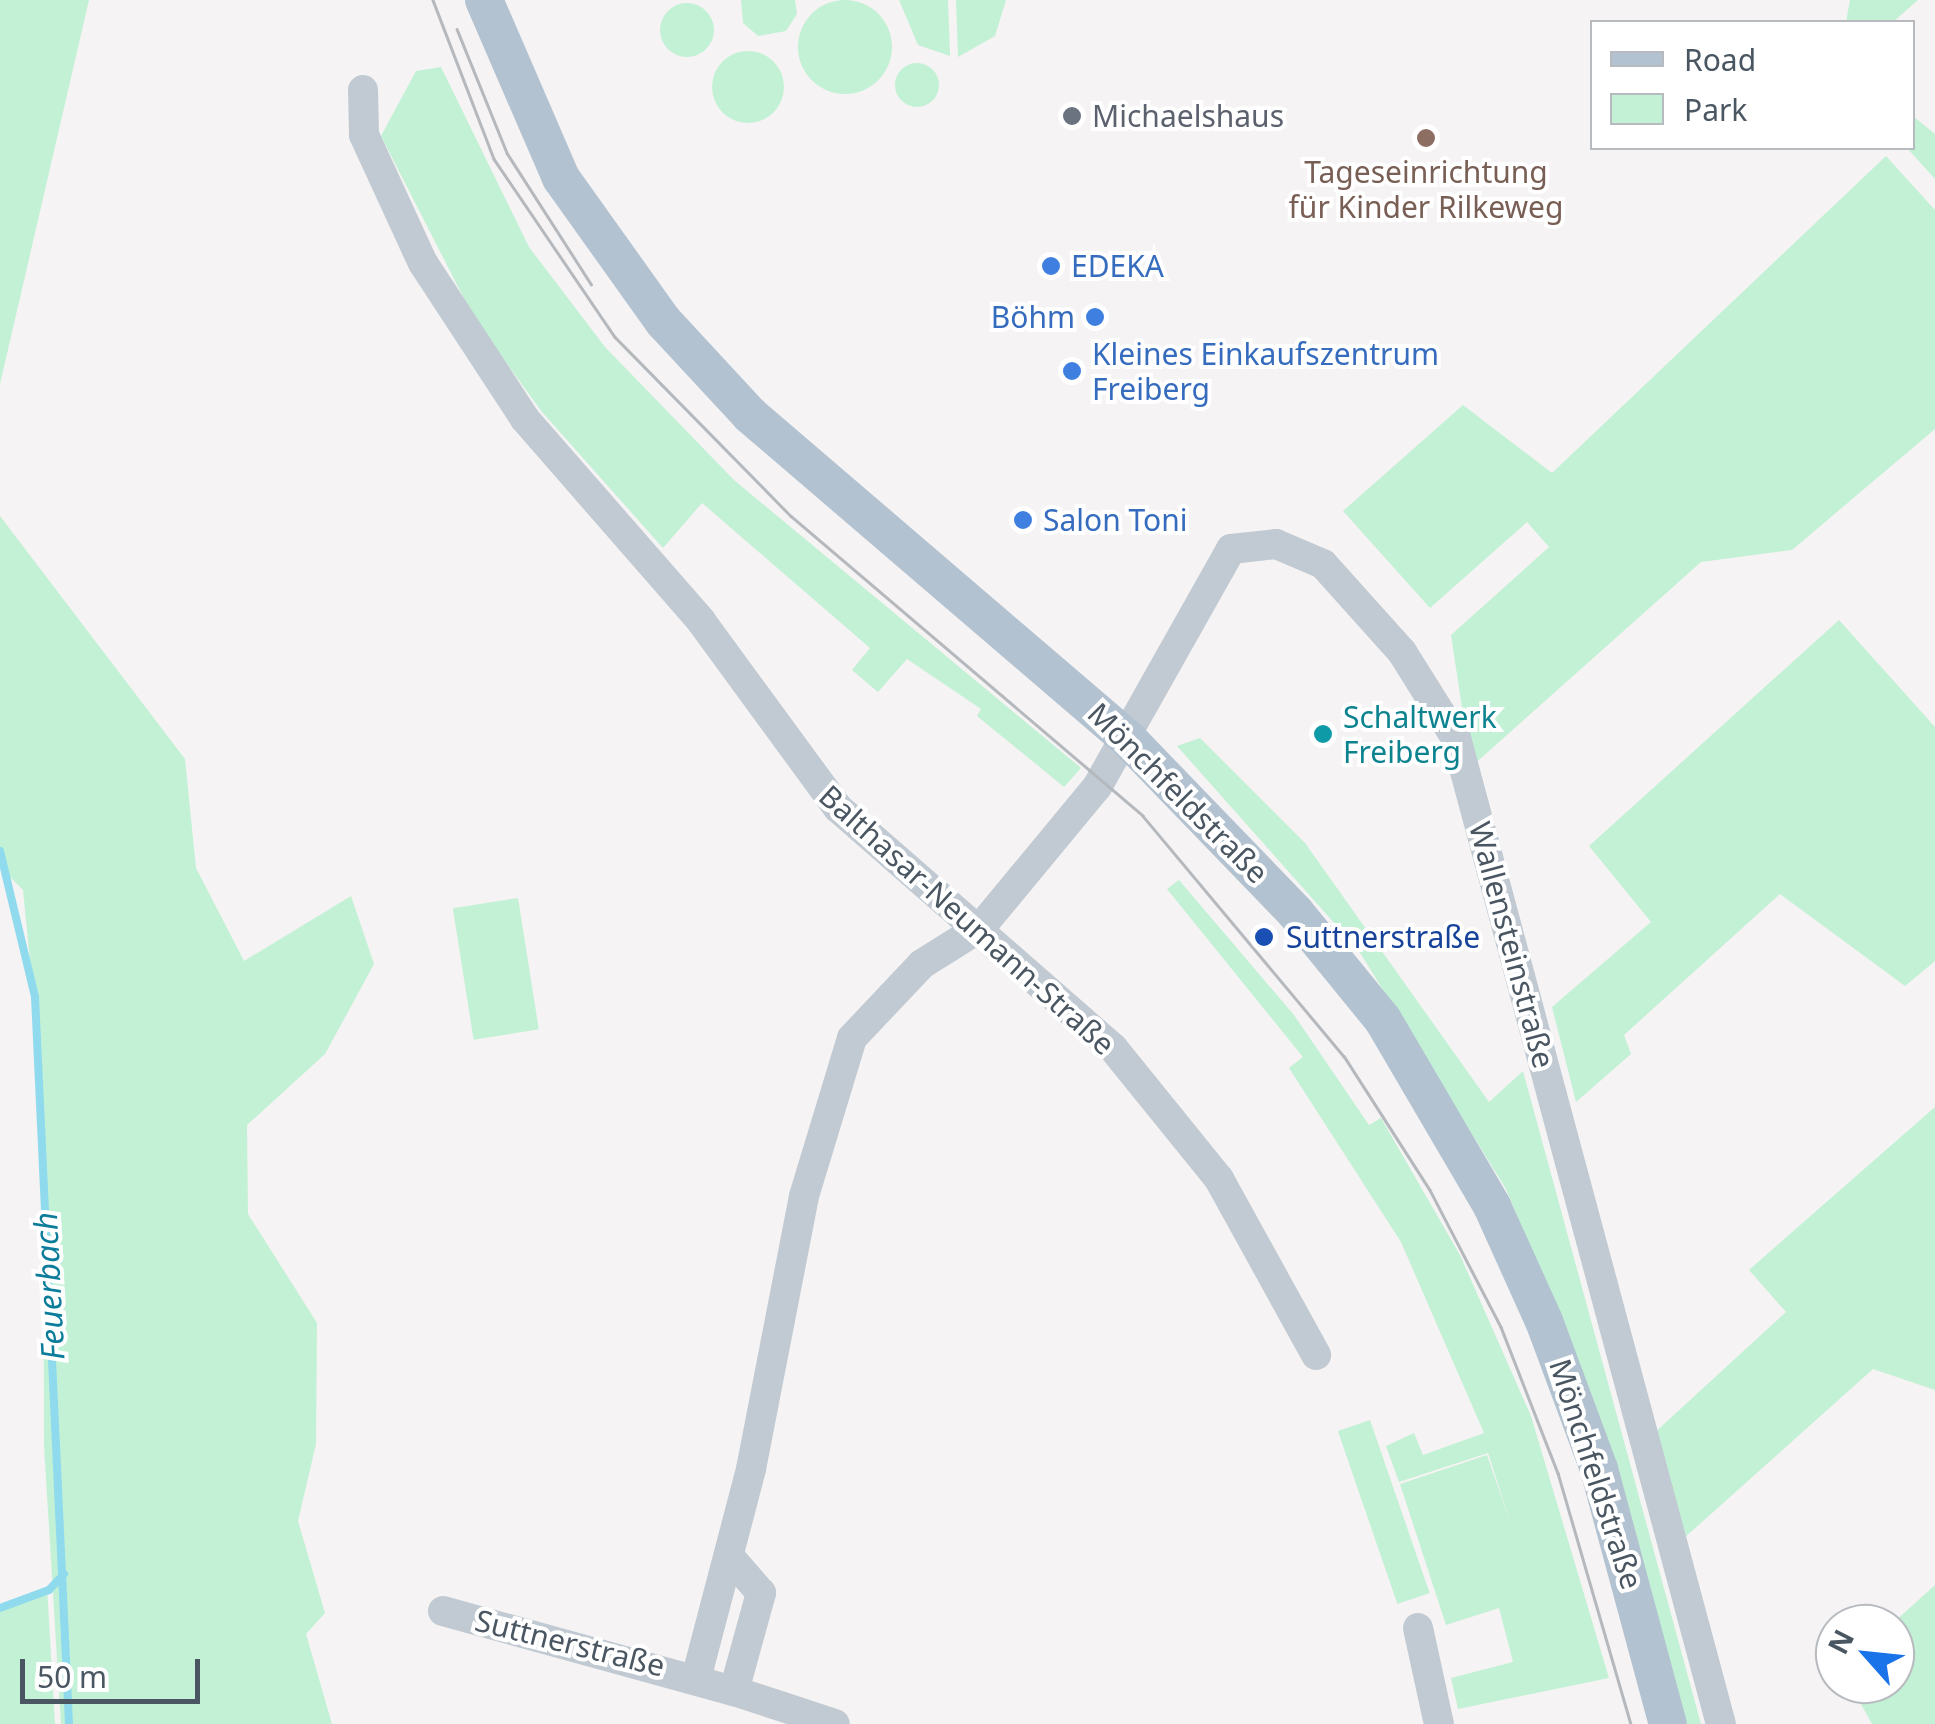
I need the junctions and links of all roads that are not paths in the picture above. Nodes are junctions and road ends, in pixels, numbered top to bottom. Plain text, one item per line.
1 (484, 0) edge
2 (363, 90) dead end
3 (1128, 738) junction
4 (981, 927) junction
5 (1316, 1355) dead end
6 (729, 1556) junction
7 (442, 1612) dead end
8 (1418, 1628) dead end
9 (697, 1676) junction
10 (734, 1692) junction
11 (835, 1724) edge
12 (1439, 1724) edge
13 (1668, 1724) edge
14 (1721, 1724) edge

1 - 3 main road, Mönchfeldstraße
2 - 4 street, Balthasar-Neumann-Straße
3 - 4 street, Suttnerstraße
3 - 13 main road, Mönchfeldstraße
3 - 14 street, Wallensteinstraße
4 - 5 street, Balthasar-Neumann-Straße
4 - 6 street, Suttnerstraße
6 - 9 street, Suttnerstraße
6 - 10 street
7 - 9 street, Suttnerstraße
8 - 12 street
9 - 10 street, Suttnerstraße
10 - 11 street, Suttnerstraße

